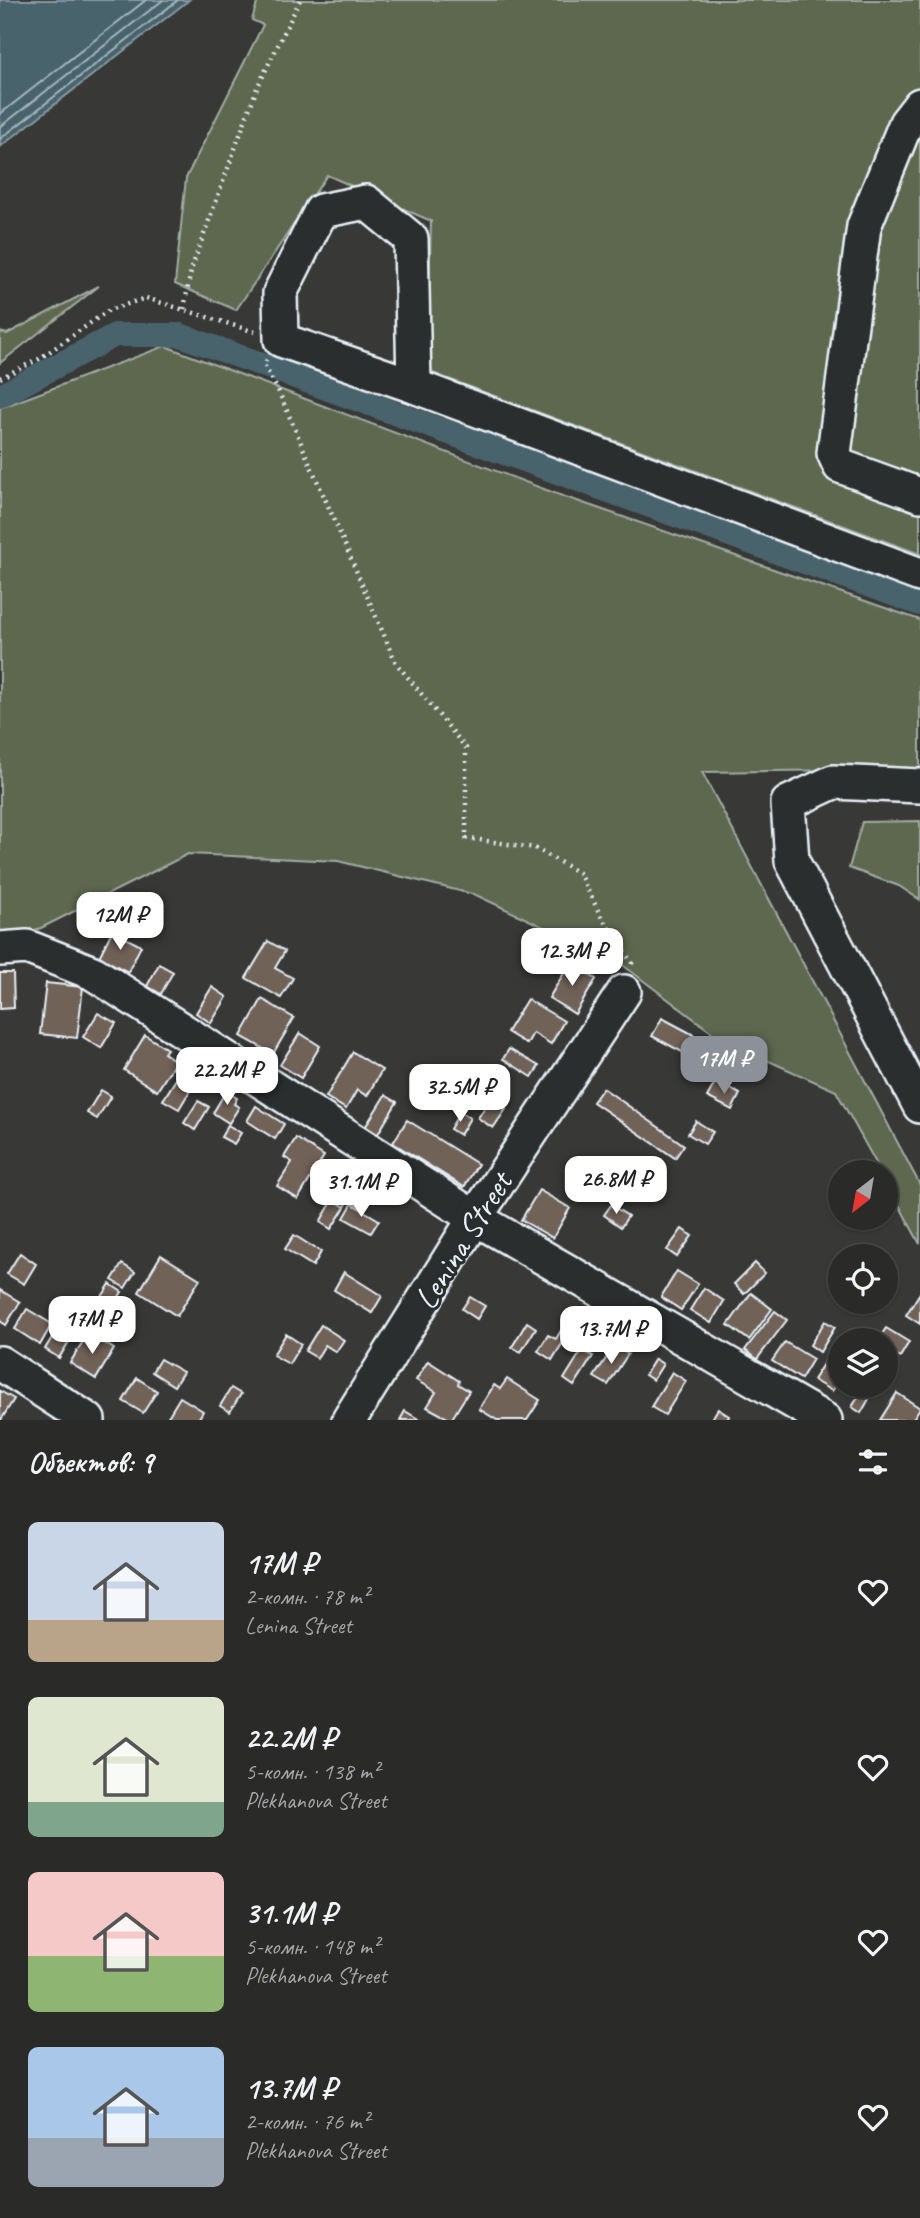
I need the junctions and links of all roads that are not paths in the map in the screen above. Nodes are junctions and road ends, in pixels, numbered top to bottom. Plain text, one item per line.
1 (920, 105) edge
2 (414, 386) junction
3 (920, 495) edge
4 (920, 575) edge
5 (920, 786) edge
6 (0, 948) edge
7 (624, 992) road end
8 (920, 1106) edge
9 (475, 1218) junction
10 (0, 1363) edge
11 (88, 1420) edge
12 (349, 1420) edge
13 (825, 1420) edge

1 - 3 street
2 - 2 street
2 - 4 street
5 - 8 street
6 - 9 street
7 - 9 street, Lenina Street
9 - 12 street, Lenina Street
9 - 13 street
10 - 11 street

